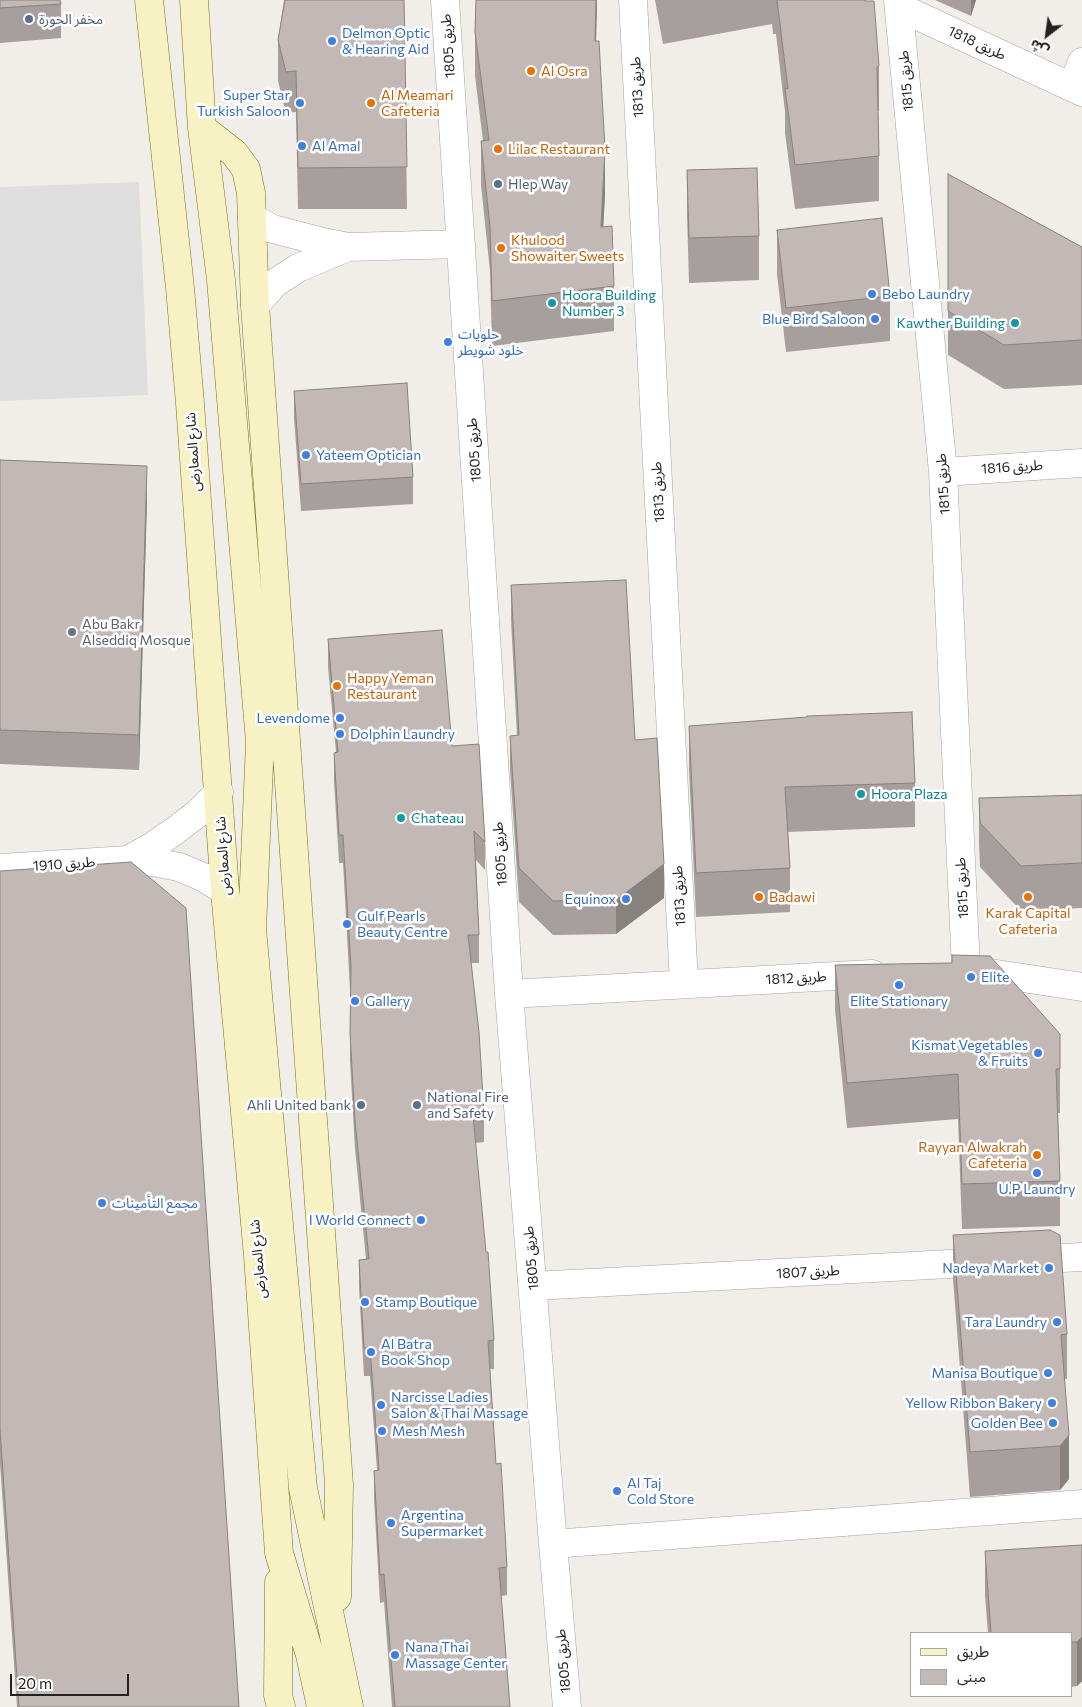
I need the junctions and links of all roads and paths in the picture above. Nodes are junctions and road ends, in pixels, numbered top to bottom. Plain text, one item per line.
1 (149, 0) edge
2 (194, 0) edge
3 (445, 0) edge
4 (633, 0) edge
5 (899, 4) edge
6 (1082, 62) edge
7 (1077, 90) edge
8 (202, 128) junction
9 (252, 218) junction
10 (461, 244) junction
11 (348, 247) junction
12 (255, 305) junction
13 (1082, 463) edge
14 (943, 472) junction
15 (219, 792) junction
16 (128, 860) junction
17 (0, 868) edge
18 (225, 891) junction
19 (966, 969) junction
20 (937, 971) edge
21 (898, 973) edge
22 (684, 983) junction
23 (1082, 987) edge
24 (509, 994) junction
25 (1082, 1258) edge
26 (533, 1286) junction
27 (1082, 1504) edge
28 (553, 1544) junction
29 (279, 1553) junction
30 (337, 1649) junction
31 (281, 1707) edge
32 (321, 1707) edge
33 (349, 1707) edge
34 (567, 1707) edge

1 - 15 main road, شارع المعارض
2 - 8 main road, شارع المعارض
3 - 10 street, طريق 1805
4 - 22 street, طريق 1813
5 - 7 street, طريق 1818
5 - 14 street, طريق 1815
6 - 7 street
8 - 9 main road
8 - 30 main road, شارع المعارض
9 - 11 street
9 - 12 main road
10 - 11 street
10 - 24 street, طريق 1805
11 - 12 street
12 - 30 main road
13 - 14 street, طريق 1816
14 - 19 street, طريق 1815
15 - 16 street, طريق 1910
15 - 18 main road, شارع المعارض
16 - 17 street, طريق 1910
16 - 18 street, طريق 1910
18 - 29 main road, شارع المعارض
19 - 20 street
19 - 23 street
21 - 22 street, طريق 1812
22 - 24 street, طريق 1812
24 - 26 street, طريق 1805
25 - 26 street, طريق 1807
26 - 28 street, طريق 1805
27 - 28 street
28 - 34 street, طريق 1805
29 - 31 main road
29 - 32 main road, شارع المعارض
30 - 33 main road, شارع المعارض

